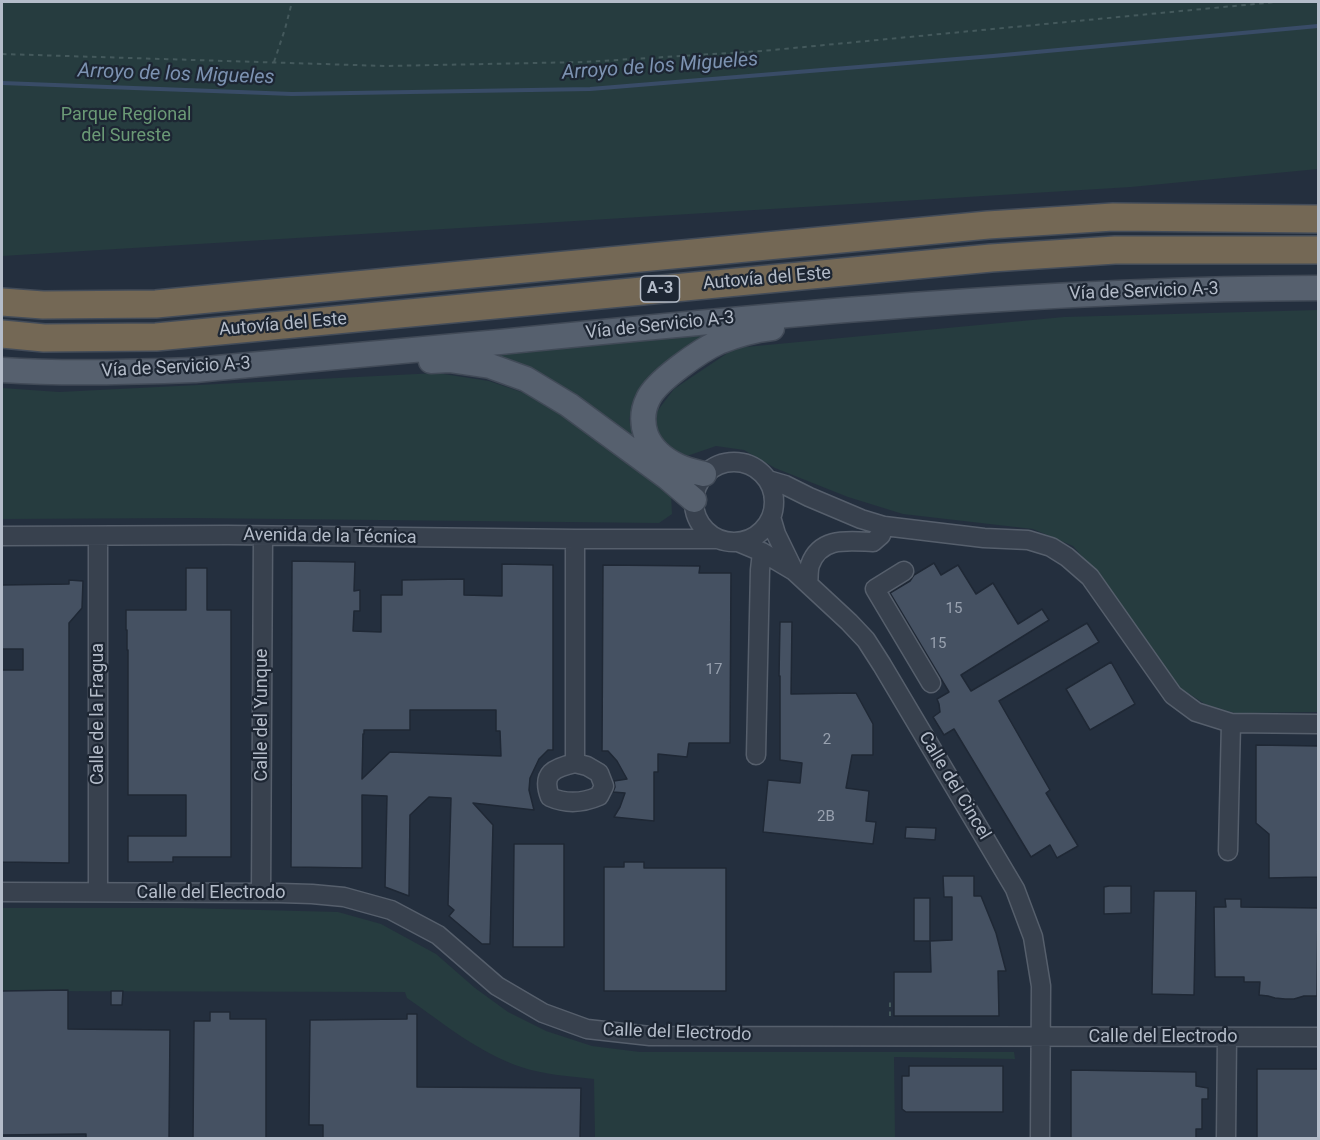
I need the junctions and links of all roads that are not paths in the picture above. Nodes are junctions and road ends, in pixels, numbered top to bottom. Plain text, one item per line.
1 (1318, 219) edge
2 (1318, 250) edge
3 (1318, 288) edge
4 (2, 302) edge
5 (846, 310) junction
6 (2, 334) edge
7 (2, 370) edge
8 (195, 370) junction
9 (704, 474) junction
10 (768, 480) junction
11 (695, 508) junction
12 (771, 517) junction
13 (884, 526) junction
14 (2, 536) edge
15 (98, 536) junction
16 (263, 537) junction
17 (575, 539) junction
18 (659, 539) junction
19 (718, 539) junction
20 (738, 542) junction
21 (762, 552) junction
22 (794, 571) junction
23 (904, 571) dead end
24 (808, 584) junction
25 (910, 647) junction
26 (882, 664) junction
27 (931, 683) dead end
28 (1231, 723) junction
29 (1318, 724) edge
30 (756, 755) dead end
31 (575, 763) dead end
32 (1228, 851) dead end
33 (2, 892) edge
34 (98, 892) junction
35 (261, 893) junction
36 (1041, 1036) junction
37 (1227, 1037) junction
38 (1318, 1037) edge
39 (1040, 1138) edge
40 (1226, 1138) edge

1 - 4 highway, Autovía del Este / A-3
2 - 6 highway, Autovía del Este / A-3
3 - 5 main road, Vía de Servicio A-3
5 - 8 main road, Vía de Servicio A-3
5 - 9 main road
7 - 8 main road, Vía de Servicio A-3
8 - 11 main road
9 - 10 street
9 - 11 street
10 - 12 street
10 - 13 street
11 - 18 street, Avenida de la Técnica
11 - 19 street
12 - 20 street
12 - 22 street
13 - 24 street
13 - 28 street
14 - 15 street, Avenida de la Técnica
15 - 16 street, Avenida de la Técnica
15 - 34 street, Calle de la Fragua
16 - 17 street, Avenida de la Técnica
16 - 35 street, Calle del Yunque
17 - 18 street, Avenida de la Técnica
17 - 31 street
18 - 19 street, Avenida de la Técnica
19 - 20 street
20 - 21 street
21 - 22 street
21 - 30 street
22 - 24 street, Calle del Cincel
23 - 25 street
24 - 26 street, Calle del Cincel
25 - 26 street
25 - 27 street
26 - 36 street, Calle del Cincel
28 - 29 street
28 - 32 street
33 - 34 street, Calle del Electrodo
34 - 35 street, Calle del Electrodo
35 - 36 street, Calle del Electrodo
36 - 37 street, Calle del Electrodo
36 - 39 street, Calle del Cincel
37 - 38 street, Calle del Electrodo
37 - 40 street

